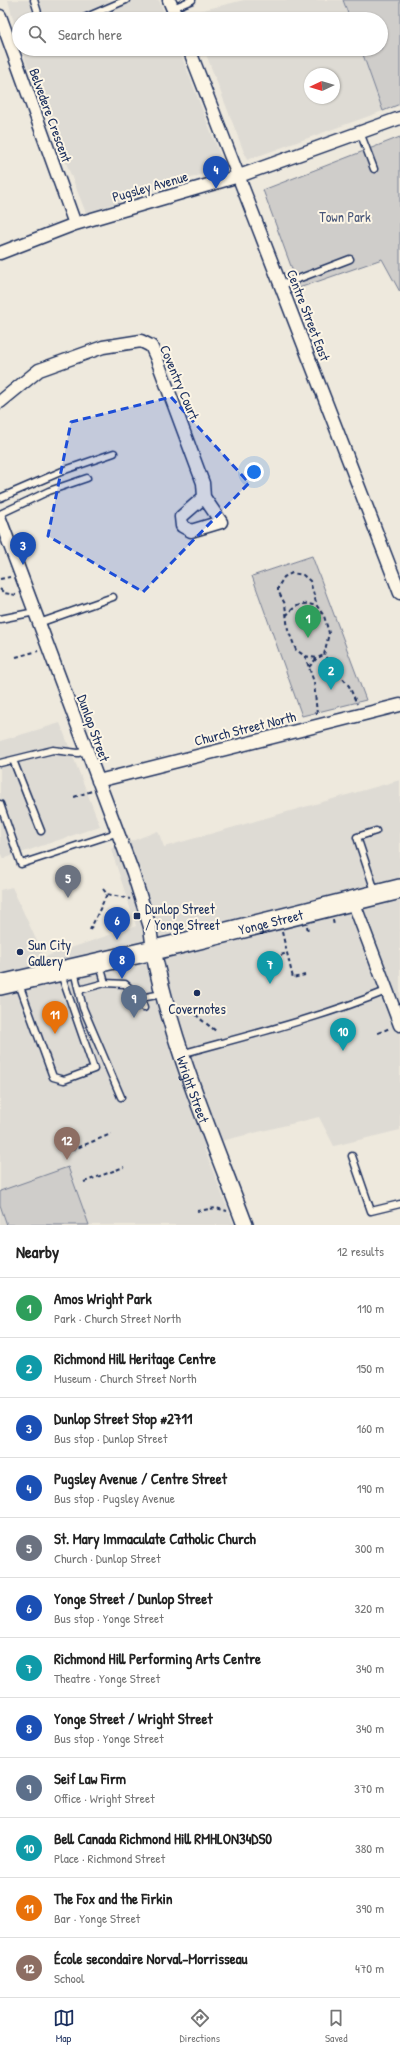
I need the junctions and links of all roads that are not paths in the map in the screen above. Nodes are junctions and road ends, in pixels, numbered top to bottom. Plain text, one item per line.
1 (34, 0) edge
2 (126, 0) edge
3 (192, 0) edge
4 (173, 9) edge
5 (38, 12) edge
6 (98, 12) edge
7 (0, 16) edge
8 (12, 49) edge
9 (15, 56) edge
10 (192, 56) edge
11 (400, 118) edge
12 (360, 132) junction
13 (374, 169) dead end
14 (239, 176) junction
15 (76, 224) junction
16 (0, 253) edge
17 (350, 259) dead end
18 (282, 285) junction
19 (0, 402) edge
20 (114, 453) dead end
21 (87, 478) dead end
22 (204, 497) dead end
23 (0, 498) edge
24 (0, 514) edge
25 (0, 518) edge
26 (400, 593) edge
27 (113, 597) dead end
28 (37, 617) junction
29 (0, 619) edge
30 (400, 705) edge
31 (87, 750) junction
32 (13, 760) junction
33 (0, 763) edge
34 (95, 786) junction
35 (0, 804) edge
36 (41, 831) dead end
37 (376, 831) dead end
38 (116, 833) junction
39 (400, 889) edge
40 (377, 895) junction
41 (353, 901) junction
42 (153, 950) junction
43 (99, 962) junction
44 (66, 969) junction
45 (9, 982) edge
46 (105, 983) junction
47 (78, 990) junction
48 (386, 991) junction
49 (162, 994) junction
50 (141, 998) junction
51 (144, 1008) dead end
52 (396, 1026) edge
53 (181, 1054) junction
54 (121, 1097) dead end
55 (352, 1156) dead end
56 (400, 1204) edge
57 (245, 1225) edge

1 - 5 lane
2 - 6 lane
3 - 4 lane
7 - 8 street, Belvedere Crescent
9 - 15 street, Belvedere Crescent
10 - 14 street, Centre Street East
11 - 12 street, Pugsley Avenue
12 - 13 lane
12 - 14 street, Pugsley Avenue
14 - 15 street, Pugsley Avenue
14 - 18 street, Centre Street East
15 - 16 street, Pugsley Avenue
17 - 18 lane
18 - 26 street, Centre Street East
19 - 22 street, Coventry Court
20 - 23 lane
21 - 24 lane
25 - 28 street, Dunlop Street
27 - 28 lane
28 - 29 lane
28 - 31 street, Dunlop Street
30 - 34 street, Church Street North
31 - 32 lane
31 - 34 street, Dunlop Street
32 - 33 lane
32 - 36 lane
34 - 38 street, Dunlop Street
35 - 38 lane
37 - 40 lane
38 - 42 street, Dunlop Street
39 - 40 main road, Yonge Street
40 - 41 main road, Yonge Street
41 - 42 main road, Yonge Street
41 - 48 street
42 - 43 main road, Yonge Street
42 - 49 street, Wright Street
43 - 44 main road, Yonge Street
43 - 46 lane
44 - 45 main road, Yonge Street
44 - 45 lane
44 - 47 lane
46 - 47 lane
46 - 50 lane
47 - 54 lane
48 - 52 street
48 - 53 lane
49 - 50 lane
49 - 53 street, Wright Street
50 - 51 lane
53 - 57 street, Wright Street
55 - 56 lane

